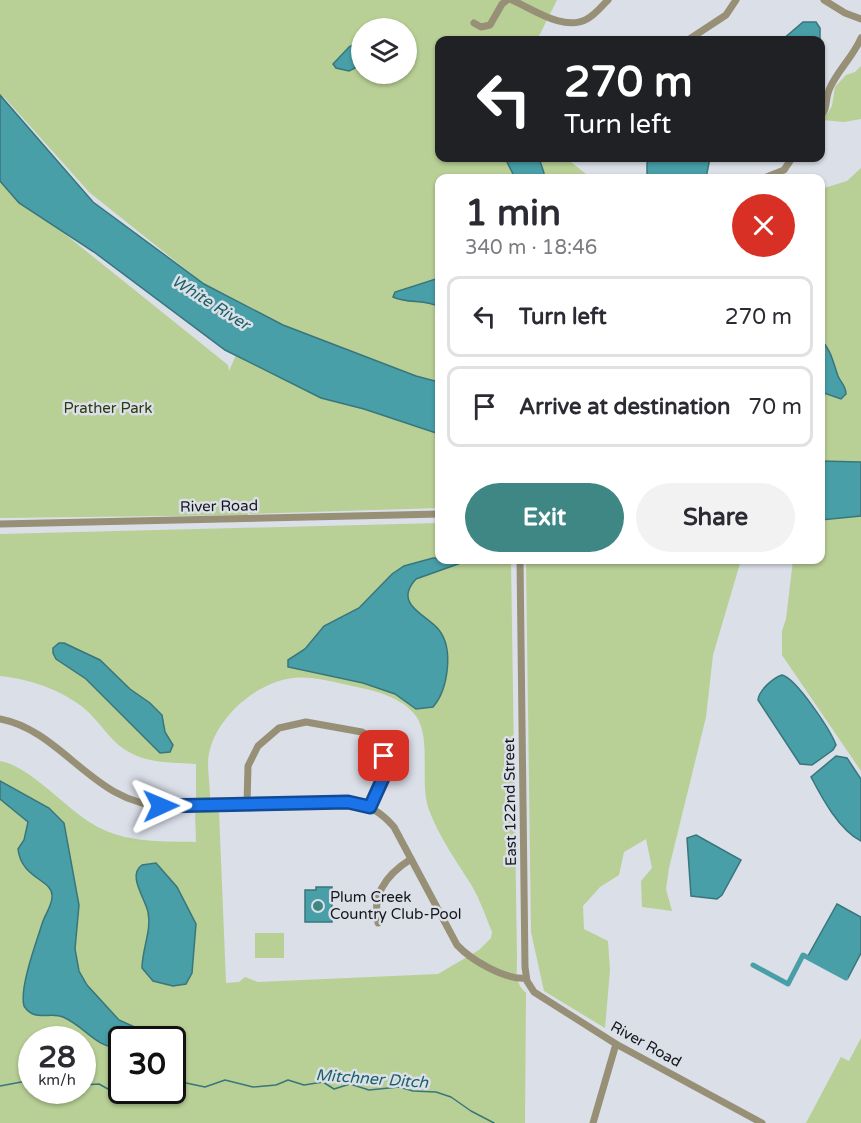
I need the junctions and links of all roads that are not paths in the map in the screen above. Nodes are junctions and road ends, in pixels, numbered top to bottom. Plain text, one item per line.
1 (507, 0) edge
2 (512, 0) edge
3 (609, 0) edge
4 (736, 0) edge
5 (824, 0) edge
6 (861, 19) edge
7 (474, 23) dead end
8 (694, 36) edge
9 (861, 38) edge
10 (825, 110) edge
11 (789, 162) edge
12 (774, 174) edge
13 (435, 514) edge
14 (0, 524) edge
15 (520, 564) edge
16 (0, 719) edge
17 (247, 804) junction
18 (370, 807) junction
19 (411, 860) junction
20 (378, 922) dead end
21 (526, 978) junction
22 (616, 1044) junction
23 (749, 1120) edge
24 (593, 1123) edge
25 (762, 1123) edge

1 - 7 street
2 - 3 street
4 - 8 street
5 - 6 street
9 - 10 street
11 - 12 street
13 - 14 street, River Road
15 - 21 street, East 122nd Street
16 - 17 street
17 - 18 street
17 - 18 street
18 - 19 street
19 - 20 street
19 - 21 street
21 - 22 street, River Road
22 - 23 street, River Road
22 - 24 street
23 - 25 street, River Road

